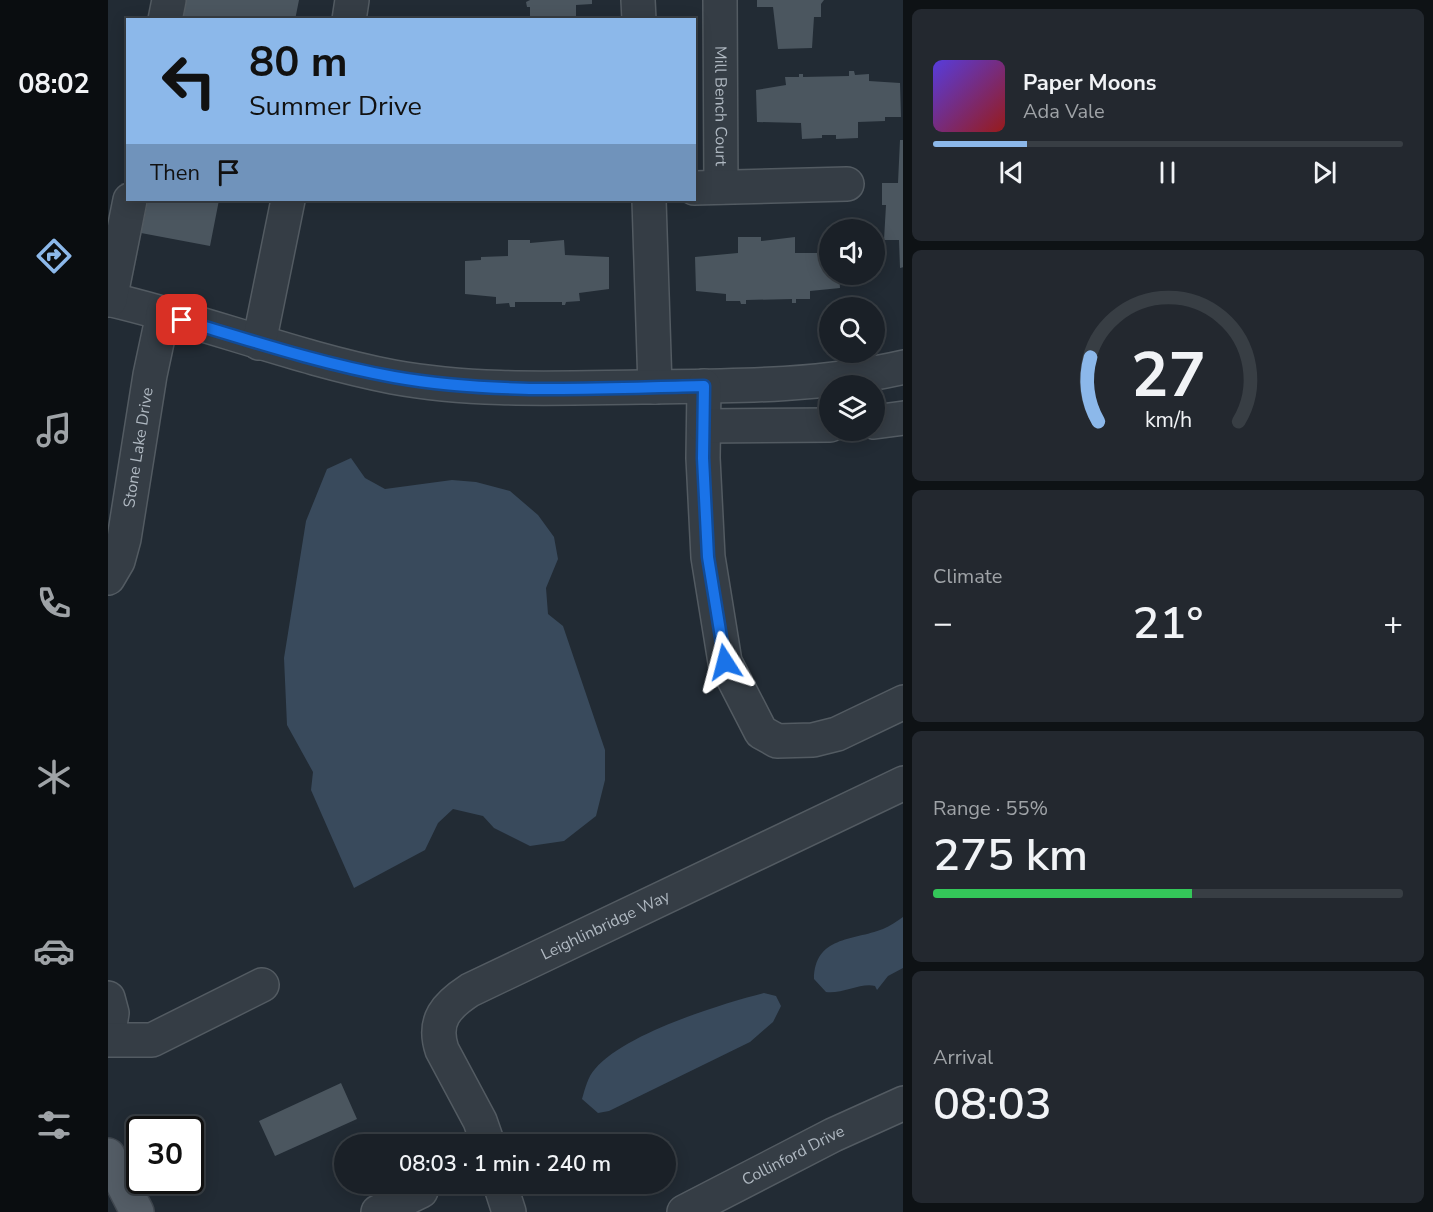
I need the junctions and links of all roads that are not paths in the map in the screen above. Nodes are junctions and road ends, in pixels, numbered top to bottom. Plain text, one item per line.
1 (169, 0) edge
2 (352, 0) edge
3 (638, 0) edge
4 (720, 0) edge
5 (165, 18) edge
6 (349, 18) edge
7 (639, 18) edge
8 (847, 184) dead end
9 (707, 188) edge
10 (130, 201) edge
11 (288, 201) edge
12 (649, 201) edge
13 (109, 300) edge
14 (163, 314) junction
15 (259, 343) junction
16 (903, 366) edge
17 (704, 386) junction
18 (655, 387) junction
19 (903, 418) edge
20 (885, 420) edge
21 (819, 425) edge
22 (704, 426) junction
23 (108, 578) edge
24 (903, 702) edge
25 (903, 783) edge
26 (262, 985) dead end
27 (108, 998) edge
28 (108, 1039) edge
29 (903, 1103) edge
30 (485, 1134) edge
31 (108, 1155) edge
32 (415, 1194) edge
33 (503, 1194) edge
34 (137, 1212) edge
35 (378, 1212) edge
36 (509, 1212) edge
37 (684, 1212) edge

1 - 5 street
2 - 6 street
3 - 7 street
4 - 9 street, Mill Bench Court
8 - 9 street
10 - 13 street
11 - 15 street
12 - 18 street
13 - 14 street
14 - 15 street
14 - 23 street, Stone Lake Drive
15 - 18 street
16 - 17 street
17 - 18 street
17 - 22 street
19 - 20 street
21 - 22 street
22 - 24 street
25 - 30 street, Leighlinbridge Way
26 - 28 street
27 - 28 street
29 - 37 street, Collinford Drive
31 - 34 main road
32 - 35 street
33 - 36 street

